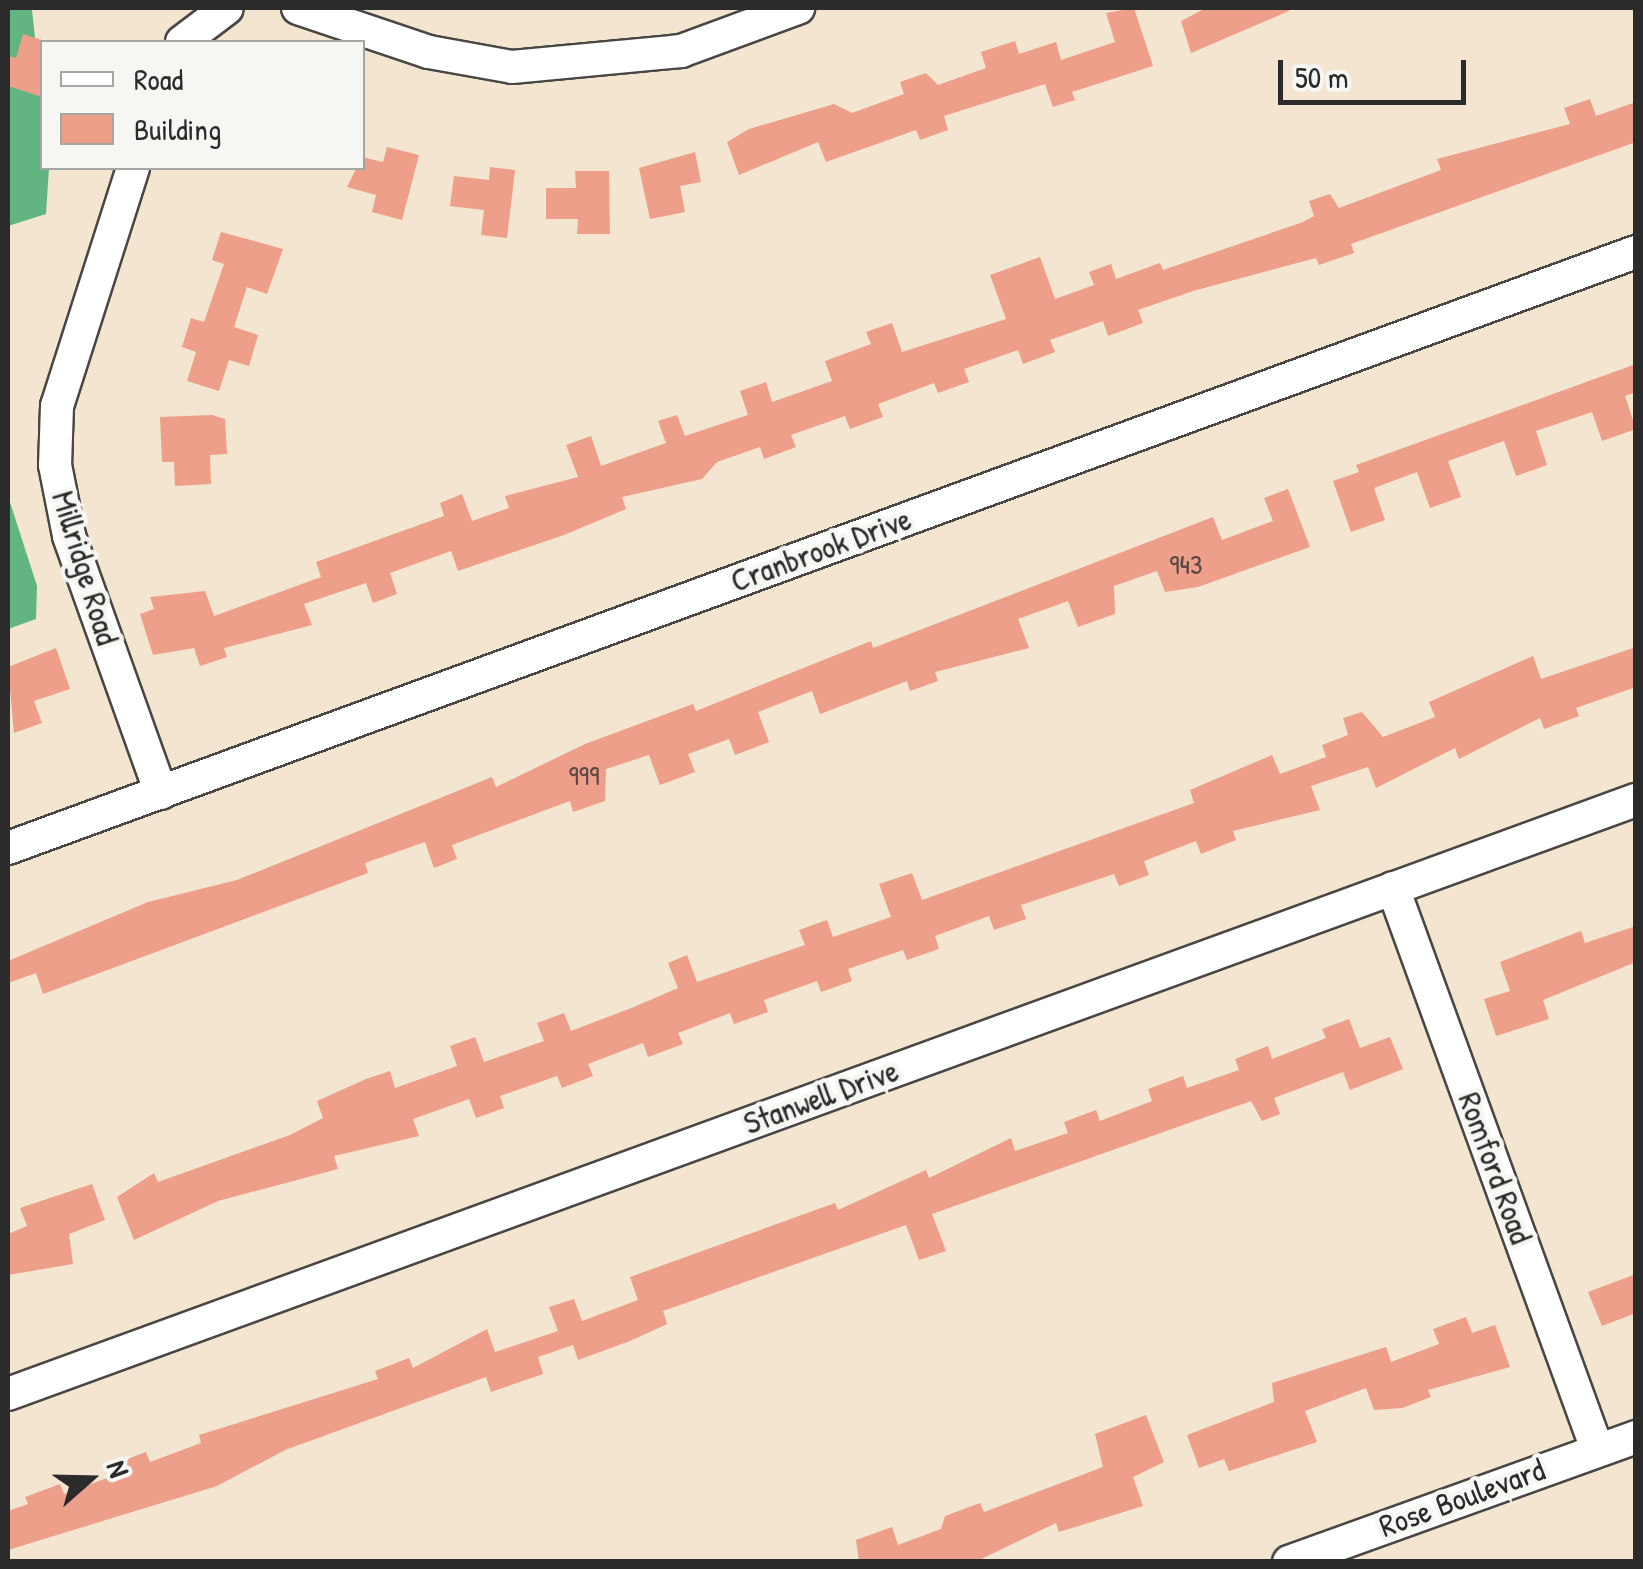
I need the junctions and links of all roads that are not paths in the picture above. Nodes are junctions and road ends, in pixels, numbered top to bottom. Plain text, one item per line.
1 (227, 8) edge
2 (298, 8) edge
3 (798, 8) edge
4 (185, 40) edge
5 (132, 170) edge
6 (1636, 252) edge
7 (161, 793) junction
8 (1636, 800) edge
9 (8, 848) edge
10 (1393, 888) junction
11 (8, 1394) edge
12 (1636, 1437) edge
13 (1596, 1449) junction
14 (1289, 1562) edge

1 - 4 street
2 - 3 street
5 - 7 street, Millridge Road
6 - 7 street, Cranbrook Drive
7 - 9 street, Cranbrook Drive
8 - 10 street, Stanwell Drive
10 - 11 street, Stanwell Drive
10 - 13 street, Romford Road
12 - 13 street, Rose Boulevard
13 - 14 street, Rose Boulevard

